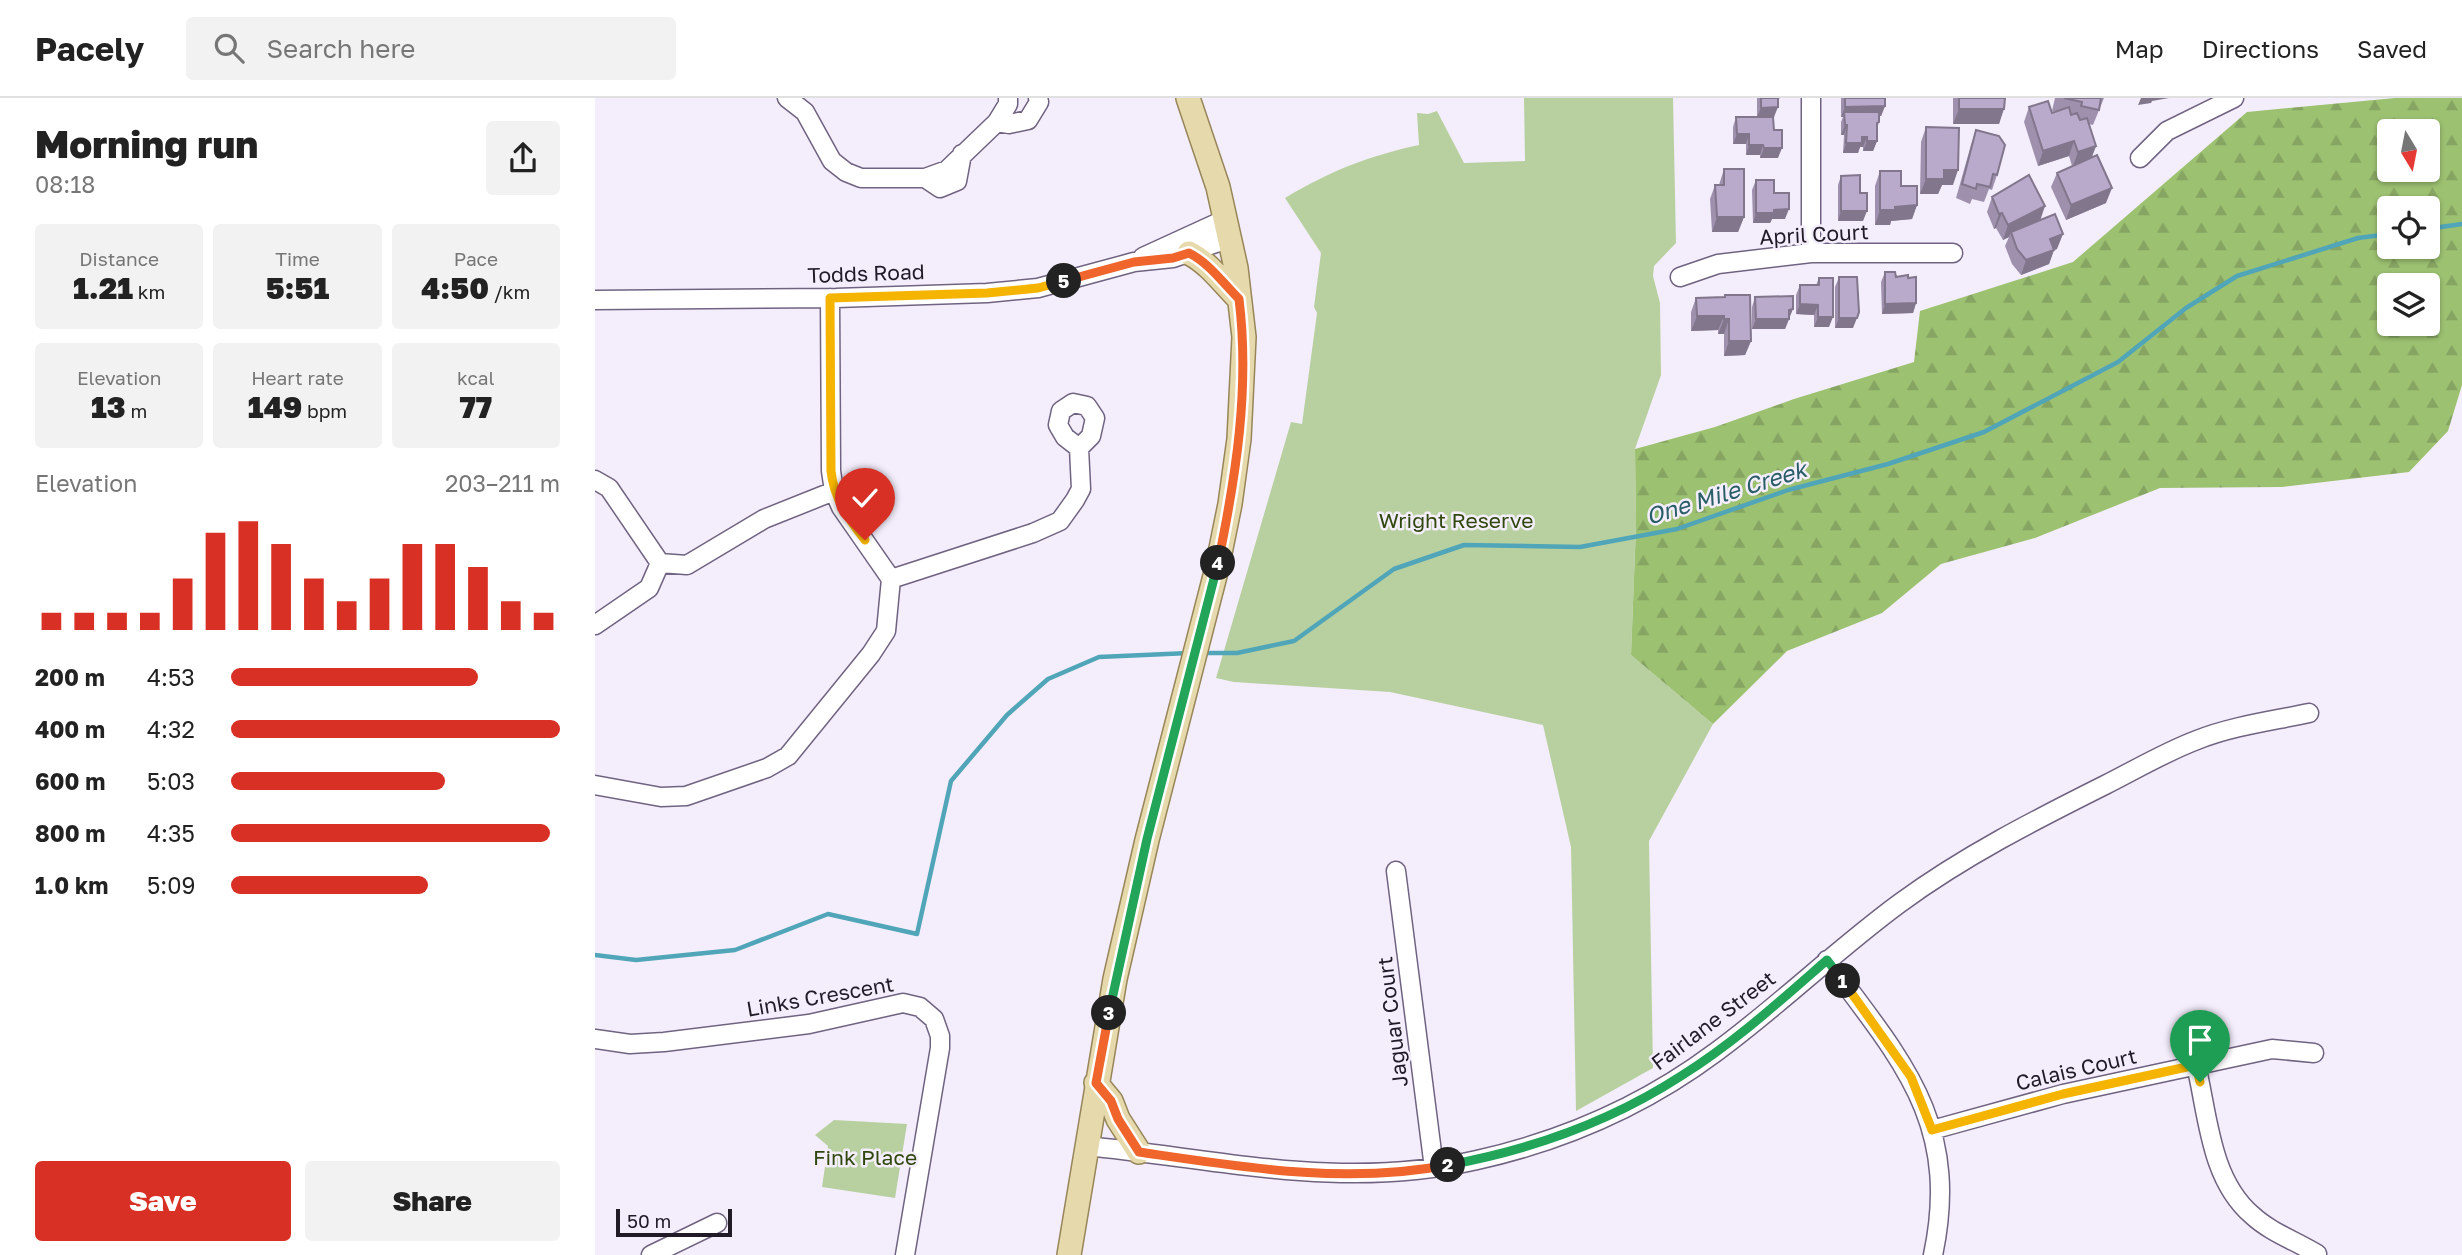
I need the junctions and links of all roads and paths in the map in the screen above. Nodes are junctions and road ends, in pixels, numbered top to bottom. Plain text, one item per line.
1 (787, 98) edge
2 (1008, 98) edge
3 (1038, 98) edge
4 (1188, 98) edge
5 (1811, 98) edge
6 (2234, 98) edge
7 (804, 105) edge
8 (997, 122) junction
9 (2140, 158) dead end
10 (1228, 229) junction
11 (1189, 253) junction
12 (1811, 253) junction
13 (1953, 253) dead end
14 (1134, 262) junction
15 (1680, 277) dead end
16 (830, 298) junction
17 (1239, 299) junction
18 (595, 300) edge
19 (1079, 448) dead end
20 (595, 480) edge
21 (834, 491) junction
22 (660, 564) junction
23 (891, 579) junction
24 (595, 625) edge
25 (2309, 713) dead end
26 (595, 785) edge
27 (1396, 871) dead end
28 (1827, 960) junction
29 (595, 1039) edge
30 (2314, 1053) dead end
31 (2196, 1065) junction
32 (1096, 1083) junction
33 (1932, 1130) junction
34 (1086, 1146) junction
35 (1139, 1152) junction
36 (1434, 1168) junction
37 (717, 1223) dead end
38 (2317, 1254) edge
39 (651, 1255) edge
40 (905, 1255) edge
41 (1069, 1255) edge
42 (1933, 1255) edge

1 - 7 street
2 - 8 street
3 - 8 street
4 - 10 main road
5 - 12 street
6 - 9 street
7 - 8 street
10 - 11 street, Todds Road
10 - 14 street, Todds Road
10 - 17 main road
11 - 14 street, Todds Road
11 - 17 main road
12 - 13 street, April Court
12 - 15 street, April Court
14 - 16 street, Todds Road
16 - 18 street, Todds Road
16 - 21 street
17 - 32 main road
19 - 23 street
20 - 22 street
21 - 22 street
21 - 23 street
22 - 24 street
23 - 26 street
25 - 28 street, Fairlane Street
27 - 36 street, Jaguar Court
28 - 33 street
28 - 36 street, Fairlane Street
29 - 40 street, Links Crescent
30 - 31 street, Calais Court
31 - 33 street, Calais Court
31 - 38 street
32 - 34 main road
32 - 35 main road
33 - 42 street
34 - 35 street, Fairlane Street
34 - 41 main road
35 - 36 street, Fairlane Street
37 - 39 street

